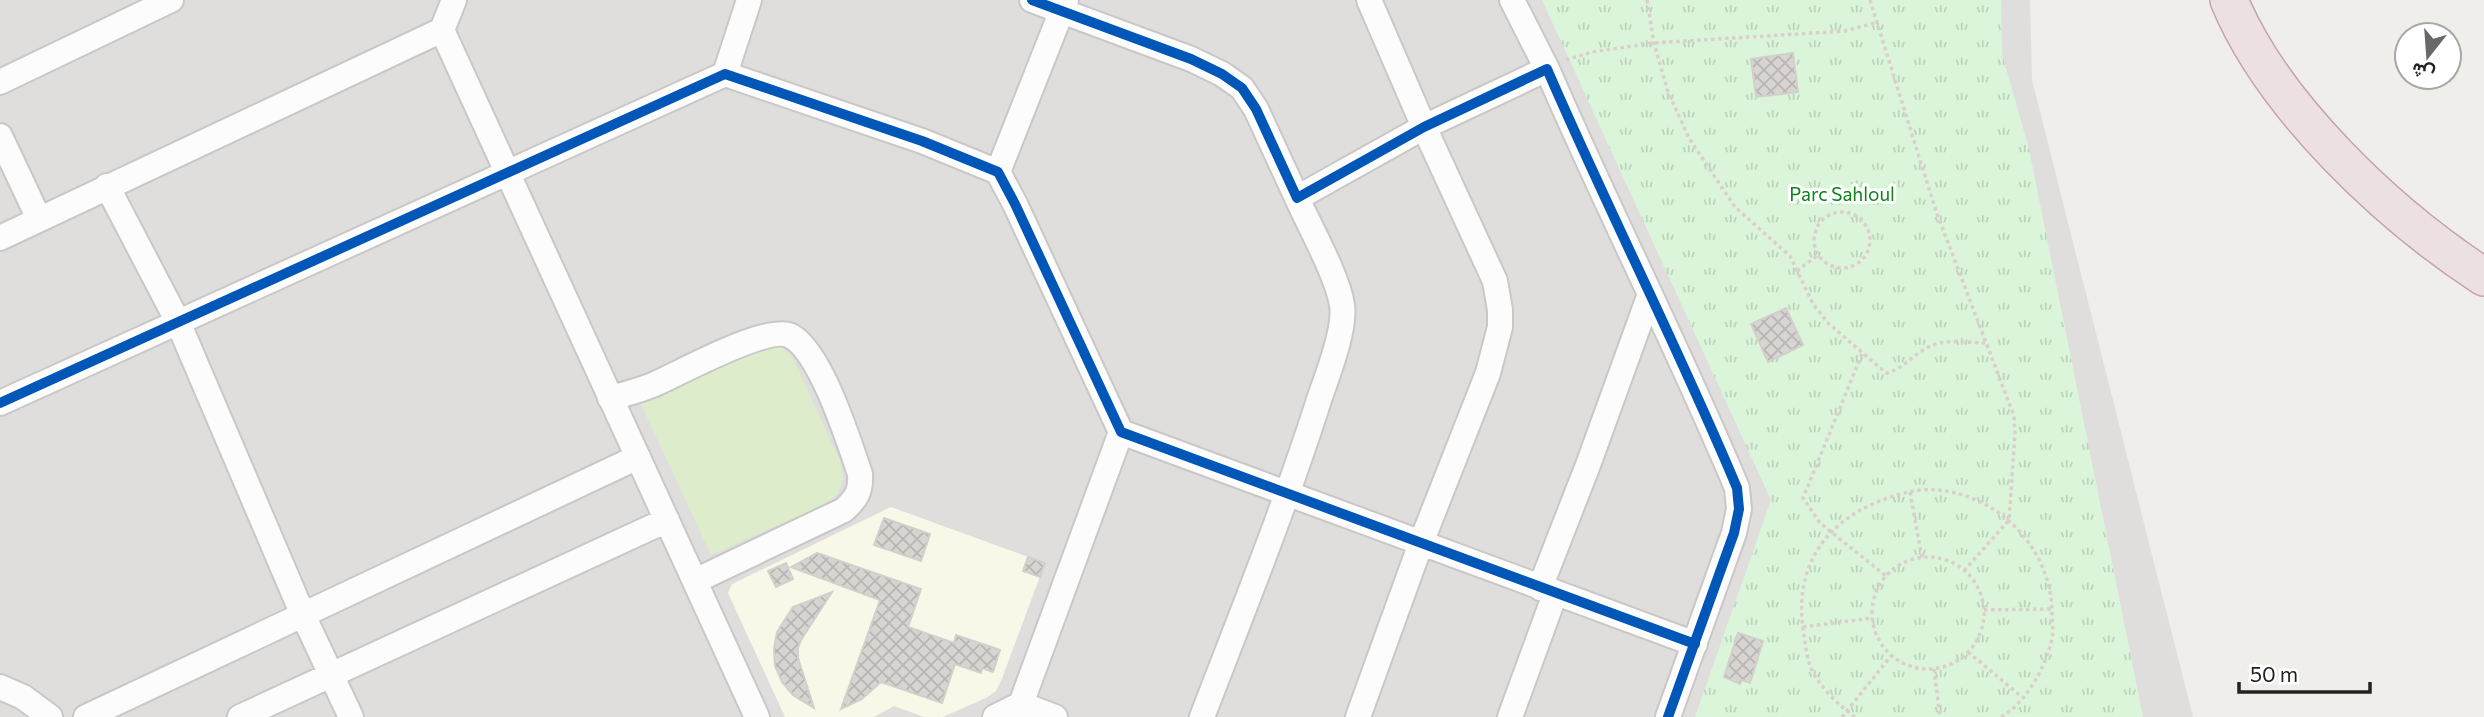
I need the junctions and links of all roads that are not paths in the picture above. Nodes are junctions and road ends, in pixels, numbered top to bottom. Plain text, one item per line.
1 (171, 0) edge
2 (453, 0) edge
3 (750, 0) edge
4 (1031, 0) edge
5 (1369, 0) edge
6 (1512, 0) edge
7 (2229, 0) edge
8 (1064, 6) edge
9 (442, 30) junction
10 (1547, 69) junction
11 (725, 74) junction
12 (0, 82) edge
13 (1424, 127) junction
14 (0, 136) edge
15 (998, 172) junction
16 (507, 173) junction
17 (107, 186) junction
18 (1297, 198) junction
19 (39, 219) junction
20 (0, 238) edge
21 (2484, 277) edge
22 (1650, 294) junction
23 (178, 322) junction
24 (610, 398) junction
25 (0, 403) edge
26 (1121, 432) junction
27 (638, 457) junction
28 (1288, 495) junction
29 (667, 520) junction
30 (1421, 543) junction
31 (695, 581) junction
32 (1548, 591) junction
33 (303, 615) junction
34 (1695, 644) junction
35 (332, 675) junction
36 (0, 687) edge
37 (1021, 704) junction
38 (51, 717) edge
39 (86, 717) edge
40 (240, 717) edge
41 (351, 717) edge
42 (757, 717) edge
43 (995, 717) edge
44 (1055, 717) edge
45 (1202, 717) edge
46 (1358, 717) edge
47 (1510, 717) edge
48 (1668, 717) edge

1 - 12 street
2 - 9 street
3 - 11 street
4 - 8 street
5 - 13 street
6 - 10 street
7 - 21 highway
8 - 15 street
8 - 18 street
9 - 16 street
9 - 17 street
10 - 13 street
10 - 22 street
11 - 15 street
11 - 16 street
13 - 18 street
13 - 30 street
14 - 19 street
15 - 26 street
16 - 23 street
16 - 24 street
17 - 19 street
17 - 23 street
18 - 28 street
19 - 20 street
22 - 32 street
22 - 34 street
23 - 25 street
23 - 33 street
24 - 27 street
24 - 31 street
26 - 28 street
26 - 37 street
27 - 29 street
27 - 33 street
28 - 30 street
28 - 45 street
29 - 31 street
29 - 35 street
30 - 32 street
30 - 46 street
31 - 42 street
32 - 34 street
32 - 47 street
33 - 35 street
33 - 39 street
34 - 48 street
35 - 40 street
35 - 41 street
36 - 38 street
37 - 43 street
37 - 44 street

